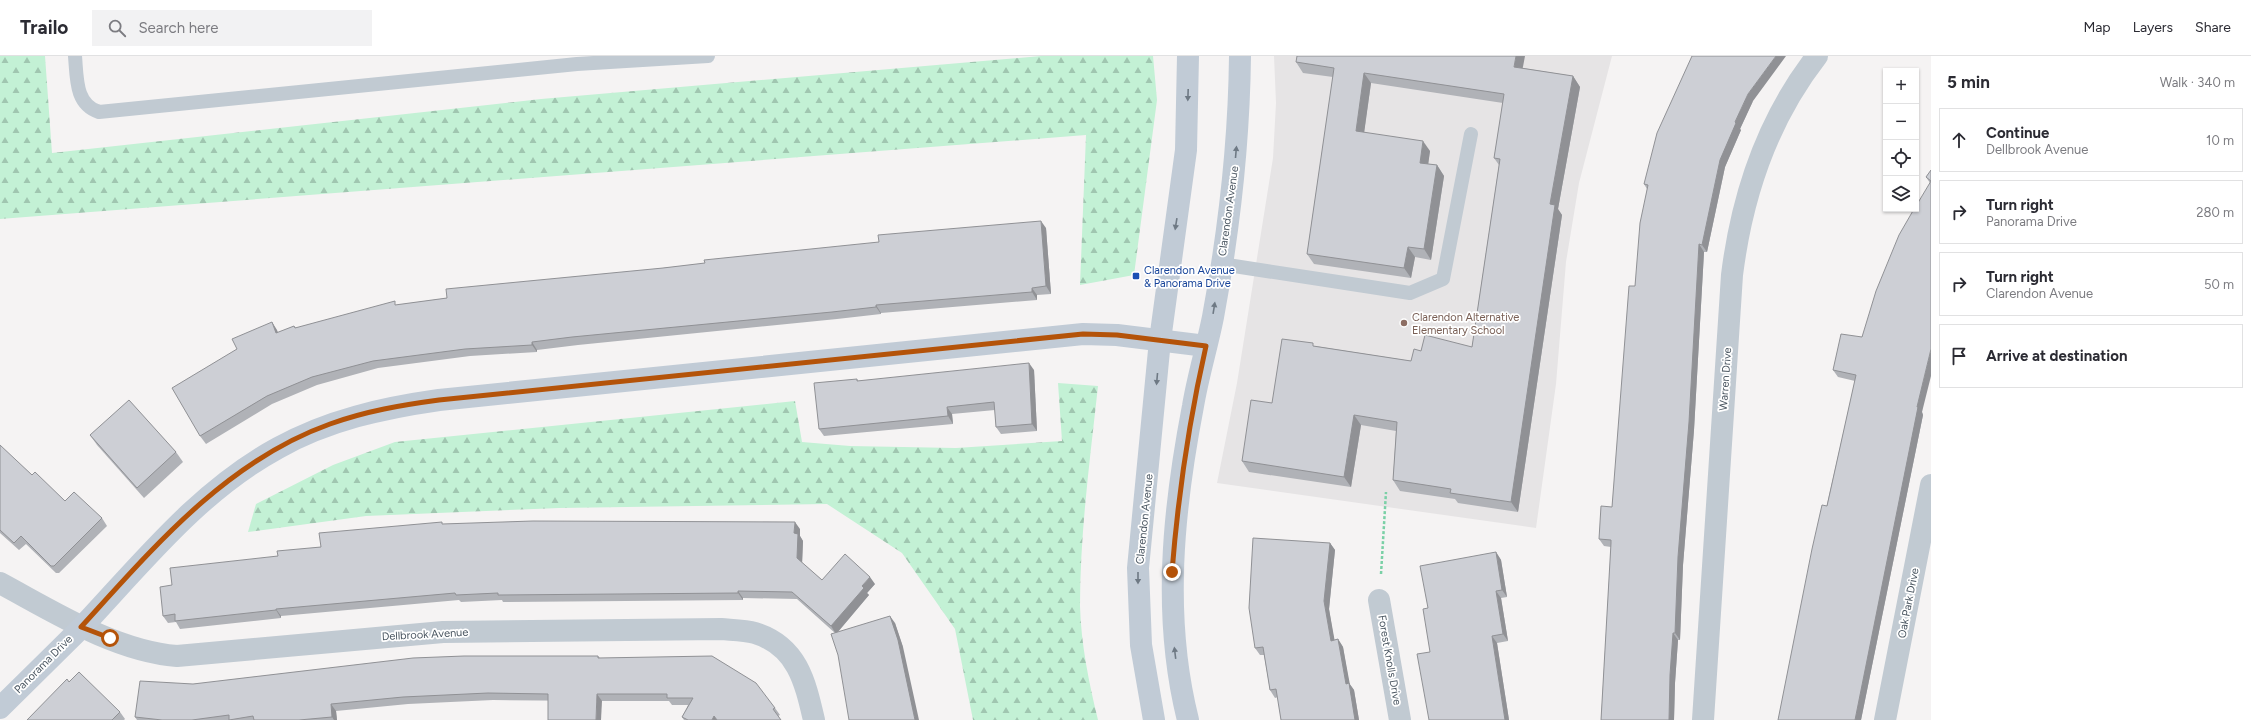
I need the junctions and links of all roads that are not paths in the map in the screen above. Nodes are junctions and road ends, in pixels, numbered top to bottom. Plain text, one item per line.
1 (75, 56) edge
2 (708, 56) edge
3 (1188, 56) edge
4 (1240, 56) edge
5 (1817, 56) edge
6 (1471, 134) dead end
7 (1221, 264) junction
8 (1160, 340) junction
9 (1206, 346) junction
10 (1931, 485) edge
11 (0, 583) edge
12 (1379, 600) road end
13 (81, 627) junction
14 (0, 708) edge
15 (814, 720) edge
16 (1154, 720) edge
17 (1188, 720) edge
18 (1400, 720) edge
19 (1703, 720) edge
20 (1885, 720) edge

1 - 2 lane
3 -> 8 main road, Clarendon Avenue
7 -> 4 main road, Clarendon Avenue
5 - 19 street, Warren Drive
6 - 7 lane
9 -> 7 main road, Clarendon Avenue
8 - 9 main road, Panorama Drive
8 - 13 main road, Panorama Drive
8 -> 16 main road, Clarendon Avenue
17 -> 9 main road, Clarendon Avenue
10 - 20 street, Oak Park Drive
11 - 13 street, Dellbrook Avenue
12 - 18 street, Forest Knolls Drive
13 - 14 main road, Panorama Drive
13 - 15 street, Dellbrook Avenue

